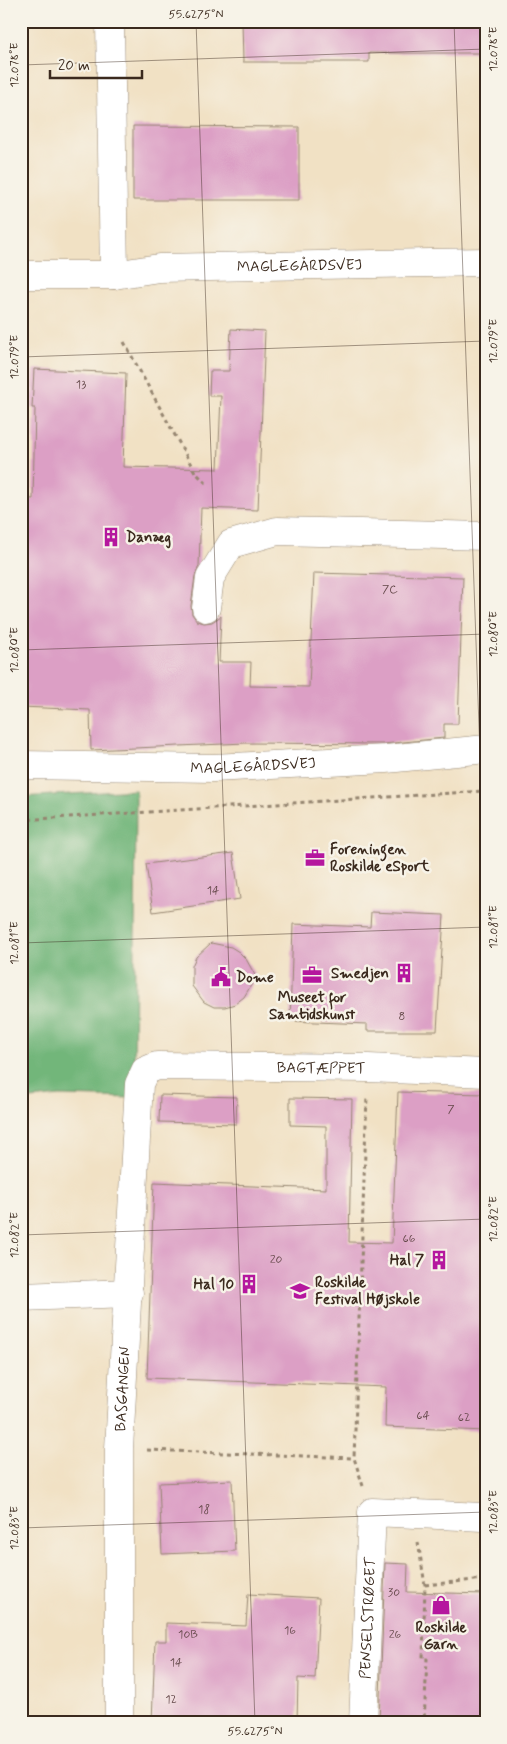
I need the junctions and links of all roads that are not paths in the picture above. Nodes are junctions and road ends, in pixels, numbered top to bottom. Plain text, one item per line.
1 (110, 21) edge
2 (486, 262) edge
3 (21, 275) edge
4 (114, 276) junction
5 (486, 536) edge
6 (206, 608) dead end
7 (486, 749) edge
8 (21, 765) edge
9 (156, 1066) joint
10 (486, 1073) edge
11 (129, 1293) junction
12 (21, 1297) edge
13 (483, 1517) dead end
14 (119, 1723) edge
15 (363, 1723) edge

1 - 4 street
2 - 4 street, MAGLEGÅRDSVEJ
3 - 4 street, MAGLEGÅRDSVEJ
5 - 6 street
7 - 8 street, MAGLEGÅRDSVEJ
9 - 10 street, BAGTÆPPET
9 - 11 street, BASGANGEN
11 - 12 street
11 - 14 street, BASGANGEN
13 - 15 street, PENSELSTRØGET

